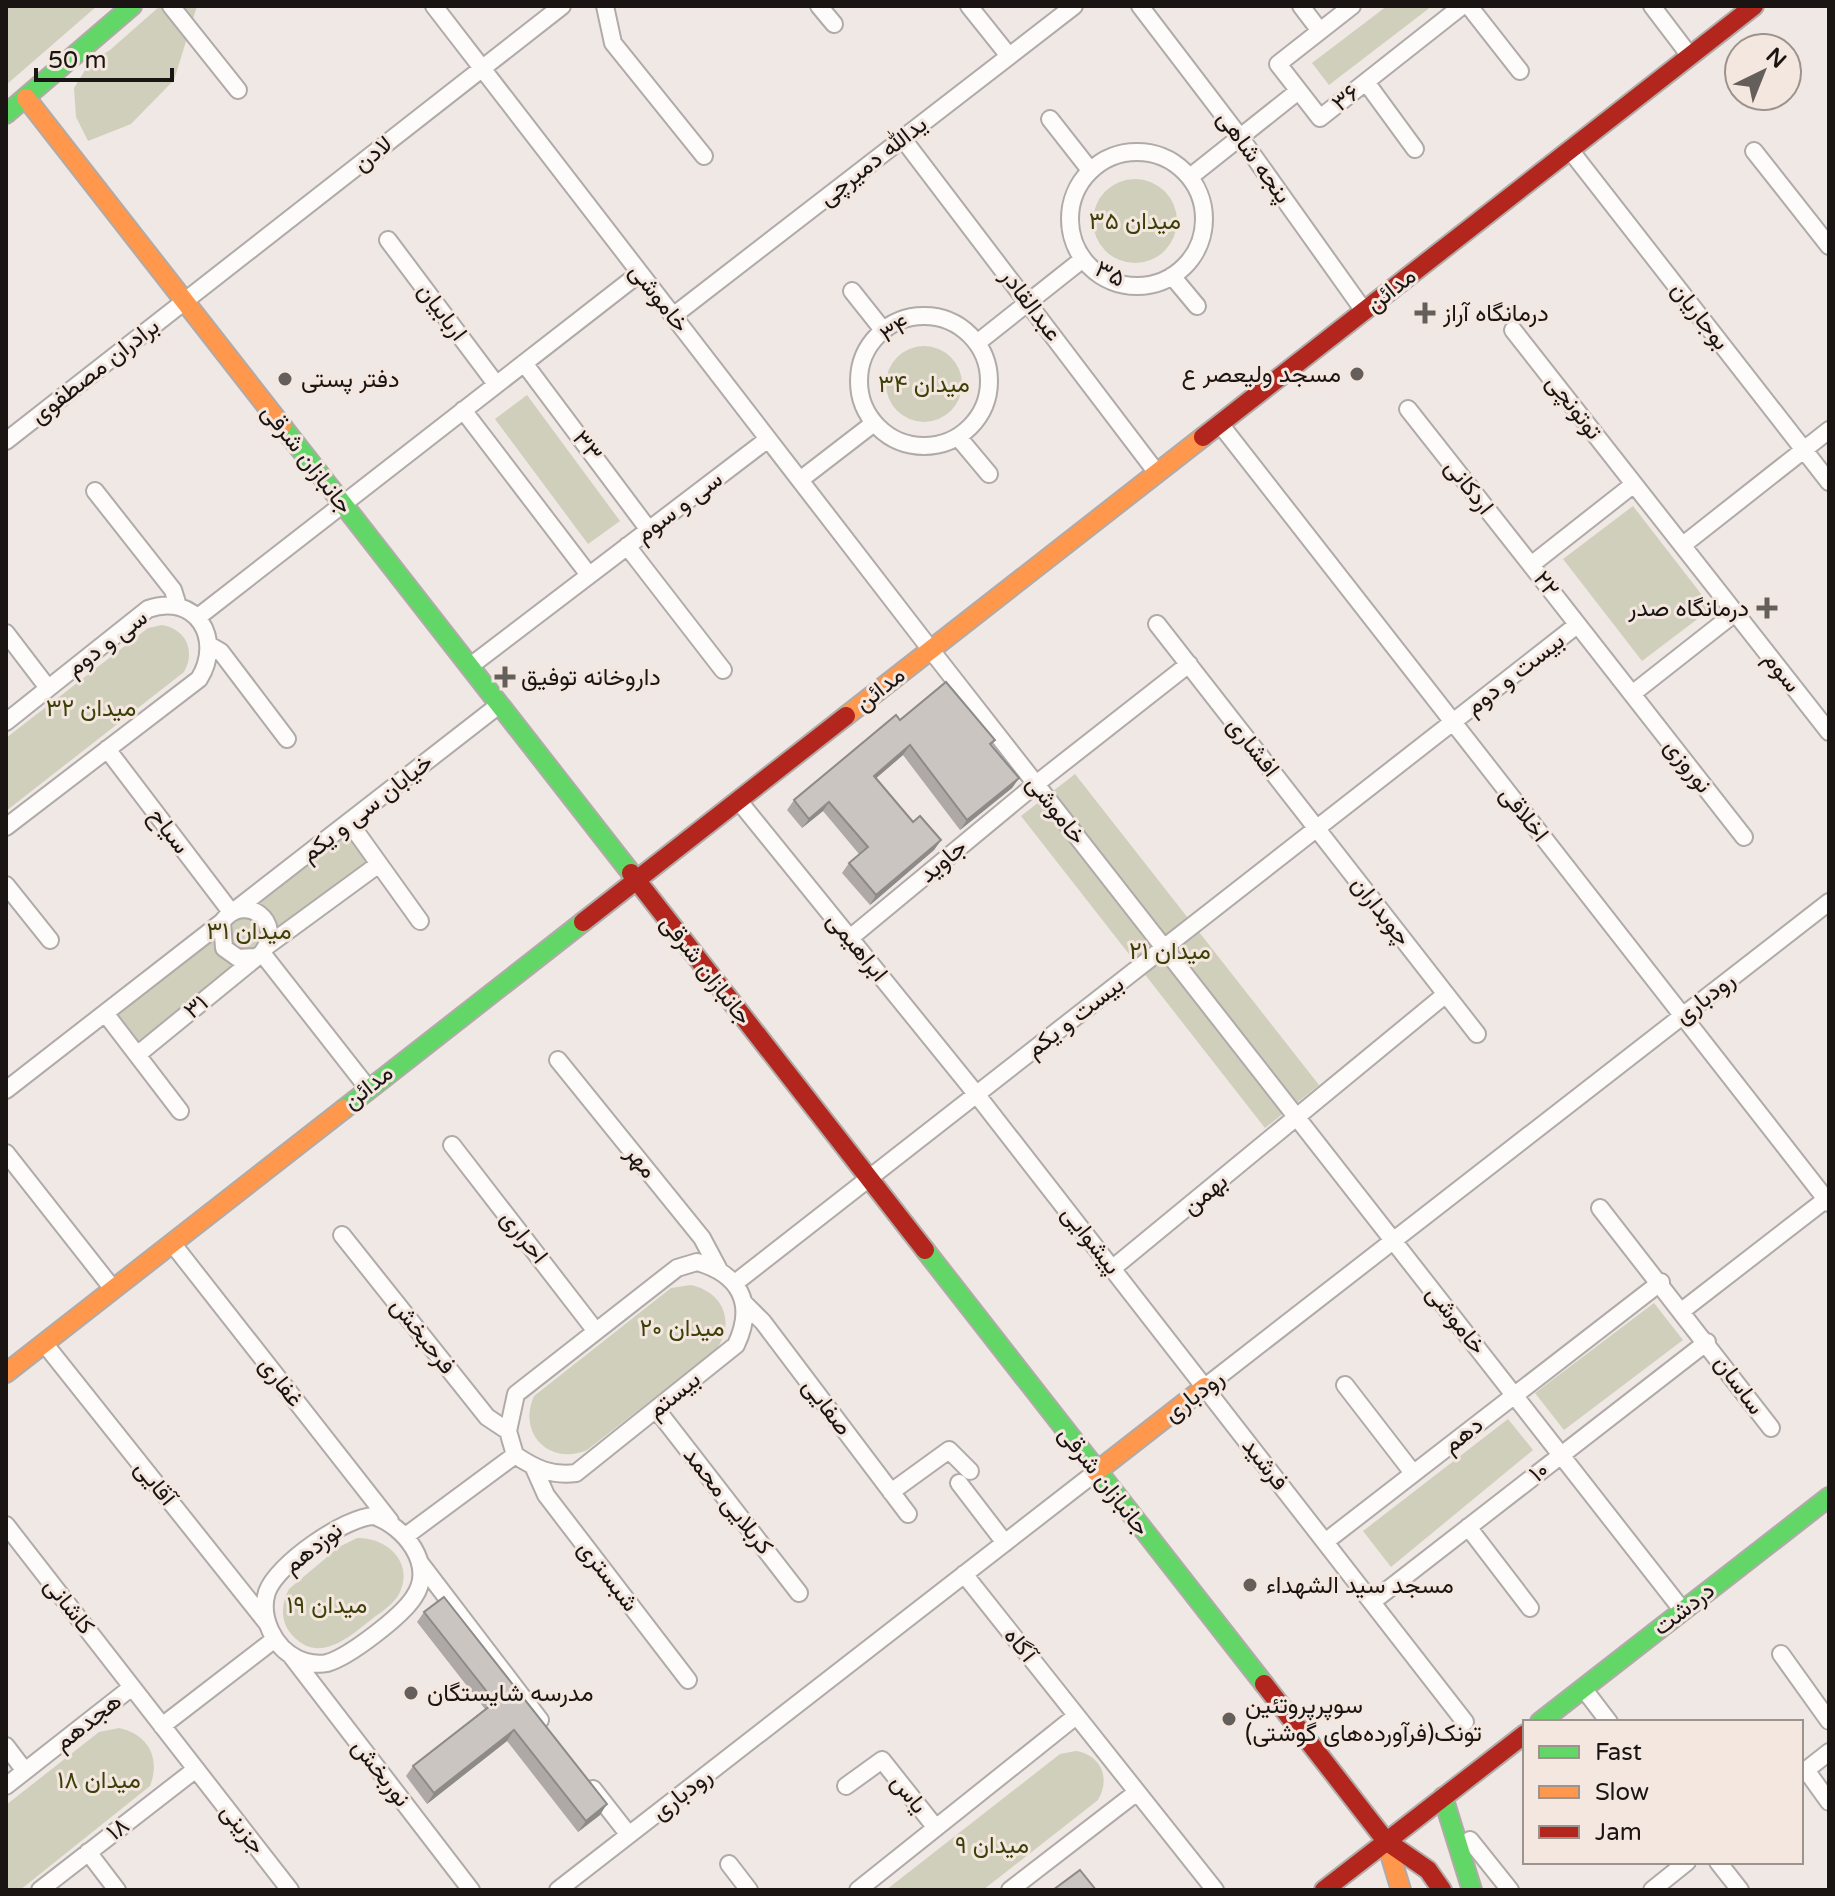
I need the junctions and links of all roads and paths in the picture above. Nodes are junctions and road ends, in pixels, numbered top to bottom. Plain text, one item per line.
1 (132, 6) edge
2 (171, 6) edge
3 (434, 6) edge
4 (562, 6) edge
5 (605, 6) edge
6 (819, 6) edge
7 (969, 6) edge
8 (1074, 6) edge
9 (1140, 6) edge
10 (1301, 6) edge
11 (1352, 6) edge
12 (1462, 6) edge
13 (1469, 6) edge
14 (1652, 6) edge
15 (1754, 6) edge
16 (834, 24) dead end
17 (1320, 31) junction
18 (1009, 56) junction
19 (1690, 56) junction
20 (482, 68) junction
21 (1520, 71) dead end
22 (1366, 82) junction
23 (238, 90) dead end
24 (1297, 92) junction
25 (26, 98) junction
26 (6, 114) edge
27 (1050, 119) dead end
28 (1240, 137) junction
29 (903, 139) junction
30 (1415, 149) dead end
31 (1570, 150) junction
32 (1754, 151) dead end
33 (704, 156) dead end
34 (1090, 170) junction
35 (1190, 177) junction
36 (388, 240) dead end
37 (1829, 246) edge
38 (1083, 259) junction
39 (640, 273) junction
40 (1172, 276) junction
41 (852, 291) dead end
42 (1028, 300) junction
43 (184, 301) junction
44 (1197, 306) dead end
45 (1364, 311) junction
46 (673, 316) junction
47 (883, 330) junction
48 (1513, 330) dead end
49 (977, 343) junction
50 (524, 363) junction
51 (496, 384) junction
52 (1408, 409) dead end
53 (463, 410) junction
54 (874, 423) junction
55 (1220, 424) junction
56 (1829, 430) edge
57 (958, 437) junction
58 (768, 439) junction
59 (6, 441) edge
60 (1805, 450) junction
61 (1157, 473) junction
62 (989, 474) dead end
63 (800, 480) junction
64 (1829, 482) edge
65 (1634, 484) junction
66 (95, 491) dead end
67 (343, 504) junction
68 (649, 530) junction
69 (1683, 545) junction
70 (627, 546) junction
71 (1531, 565) junction
72 (589, 575) junction
73 (178, 606) junction
74 (1735, 613) junction
75 (198, 617) junction
76 (1157, 624) dead end
77 (1577, 625) junction
78 (6, 633) edge
79 (209, 645) junction
80 (931, 650) junction
81 (1189, 664) junction
82 (469, 667) junction
83 (723, 670) dead end
84 (48, 688) junction
85 (1632, 694) junction
86 (499, 705) junction
87 (6, 722) edge
88 (1453, 722) junction
89 (1829, 732) edge
90 (287, 739) dead end
91 (107, 749) junction
92 (1036, 784) junction
93 (738, 800) junction
94 (349, 822) junction
95 (6, 827) edge
96 (1317, 829) junction
97 (1744, 837) dead end
98 (379, 864) junction
99 (636, 880) junction
100 (6, 885) edge
101 (1829, 902) edge
102 (229, 915) junction
103 (420, 921) dead end
104 (850, 938) junction
105 (50, 940) dead end
106 (1164, 948) junction
107 (261, 952) junction
108 (1446, 994) junction
109 (105, 1013) junction
110 (1682, 1016) junction
111 (1477, 1034) dead end
112 (137, 1055) junction
113 (558, 1060) dead end
114 (367, 1087) junction
115 (6, 1090) edge
116 (977, 1095) junction
117 (180, 1111) dead end
118 (1296, 1119) junction
119 (452, 1145) dead end
120 (6, 1153) edge
121 (868, 1179) junction
122 (1828, 1200) edge
123 (1600, 1208) dead end
124 (342, 1235) dead end
125 (1393, 1241) junction
126 (172, 1243) junction
127 (718, 1268) junction
128 (1113, 1268) junction
129 (1661, 1282) junction
130 (735, 1283) junction
131 (113, 1289) junction
132 (744, 1303) junction
133 (1683, 1310) junction
134 (595, 1330) junction
135 (1707, 1342) junction
136 (44, 1343) junction
137 (6, 1373) edge
138 (1345, 1385) dead end
139 (1205, 1387) junction
140 (1514, 1395) junction
141 (657, 1410) junction
142 (1771, 1428) dead end
143 (508, 1431) junction
144 (515, 1455) junction
145 (1561, 1455) junction
146 (534, 1468) junction
147 (1096, 1472) junction
148 (1413, 1473) junction
149 (891, 1492) junction
150 (1829, 1497) edge
151 (908, 1514) dead end
152 (390, 1521) junction
153 (6, 1525) edge
154 (1468, 1527) junction
155 (407, 1535) junction
156 (1325, 1542) junction
157 (1005, 1543) junction
158 (418, 1560) junction
159 (964, 1574) junction
160 (799, 1593) dead end
161 (1372, 1602) junction
162 (1530, 1608) dead end
163 (1683, 1611) junction
164 (267, 1623) junction
165 (275, 1639) junction
166 (1781, 1654) dead end
167 (291, 1656) junction
168 (688, 1680) dead end
169 (132, 1687) junction
170 (1583, 1688) junction
171 (1076, 1716) junction
172 (1543, 1720) edge
173 (1607, 1720) edge
174 (1829, 1721) edge
175 (1465, 1722) dead end
176 (162, 1726) junction
177 (552, 1735) edge
178 (1523, 1736) edge
179 (6, 1746) edge
180 (1829, 1752) edge
181 (196, 1769) junction
182 (25, 1771) junction
183 (1803, 1772) edge
184 (581, 1773) edge
185 (6, 1786) edge
186 (846, 1786) dead end
187 (1137, 1792) junction
188 (1443, 1797) junction
189 (1829, 1802) edge
190 (936, 1828) junction
191 (629, 1835) junction
192 (1470, 1840) dead end
193 (1386, 1841) junction
194 (88, 1852) junction
195 (729, 1864) dead end
196 (1684, 1864) edge
197 (1720, 1864) edge
198 (1334, 1887) edge
199 (565, 1888) edge
200 (40, 1890) edge
201 (117, 1890) edge
202 (290, 1890) edge
203 (471, 1890) edge
204 (749, 1890) edge
205 (858, 1890) edge
206 (1010, 1890) edge
207 (1215, 1890) edge
208 (1401, 1890) edge
209 (1442, 1890) edge
210 (1472, 1890) edge
211 (1510, 1890) edge
212 (1652, 1890) edge
213 (1740, 1890) edge

1 - 25 main road
2 - 23 street
3 - 20 street, خاموشی
4 - 20 street, لادن
5 - 33 street
6 - 16 street
7 - 18 street
8 - 18 street, یدالله دمیرچی
9 - 28 street, پنجه شاهی
10 - 17 street
11 - 17 street, ۳۶
12 - 22 street, ۳۶
13 - 21 street
14 - 19 street
15 - 19 main road, مدائن
17 - 24 street, ۳۶
18 - 29 street, یدالله دمیرچی
19 - 31 main road, مدائن
20 - 39 street, خاموشی
20 - 43 street, لادن
22 - 24 street, ۳۶
22 - 30 street
24 - 28 street
25 - 26 main road
25 - 43 main road, جانبازان شرقی
27 - 34 street
28 - 35 street
28 - 45 street, پنجه شاهی
29 - 42 street, عبدالقادر
29 - 46 street, یدالله دمیرچی
31 - 45 main road, مدائن
31 - 60 street, بوجاریان
32 - 37 street
34 - 35 street
34 - 38 street, ۳۵
35 - 40 street
36 - 51 street, اربابیان
38 - 40 street, ۳۵
38 - 42 street
39 - 46 street, خاموشی
39 - 50 street
40 - 44 street
41 - 47 street
42 - 49 street
42 - 61 street, عبدالقادر
43 - 59 street, برادران مصطفوی
43 - 67 main road, جانبازان شرقی
45 - 55 main road, مدائن
46 - 58 street, خاموشی
47 - 49 street, ۳۴
47 - 54 street, ۳۴
48 - 65 street, توتونچی
49 - 57 street
50 - 51 street
50 - 68 street, ۳۳
51 - 53 street
52 - 71 street, اردکانی
53 - 67 street
53 - 72 street
54 - 57 street
54 - 63 street
55 - 61 main road, مدائن
55 - 88 street, اخلاقی
56 - 60 street
57 - 62 street
58 - 63 street, خاموشی
58 - 68 street, سی و سوم
60 - 64 street, بوجاریان
60 - 69 street
61 - 80 main road, مدائن
63 - 80 street, خاموشی
65 - 69 street
65 - 71 street, ۲۲
66 - 73 street
67 - 75 street
67 - 82 main road, جانبازان شرقی
68 - 70 street, سی و سوم
69 - 74 street
70 - 72 street, سی و سوم
70 - 83 street
71 - 77 street, ۲۲
72 - 82 street, سی و سوم
73 - 75 street, سی و دوم
73 - 84 street, سی و دوم
74 - 85 street
74 - 89 street, سوم
75 - 79 street
76 - 81 street, افشاری
77 - 85 street, ۲۲
77 - 88 street, بیست و دوم
78 - 84 street
79 - 90 street
79 - 91 street
80 - 92 street, خاموشی
80 - 93 main road, مدائن
81 - 92 street
81 - 96 street, افشاری
82 - 86 main road, جانبازان شرقی
84 - 87 street, سی و دوم
85 - 97 street, نوروزی
86 - 94 street, خیابان سی و یکم
86 - 99 main road, جانبازان شرقی
88 - 96 street, بیست و یکم
88 - 110 street, اخلاقی
91 - 95 street
91 - 102 street, سیاح
92 - 104 street, جاوید
92 - 106 street, خاموشی
93 - 99 main road, مدائن
93 - 104 street, ابراهیمی
94 - 98 street
94 - 102 street, خیابان سی و یکم
96 - 106 street, بیست و یکم
96 - 108 street, چوبداران
98 - 103 street
98 - 107 street, ۳۱
99 - 114 main road, مدائن
99 - 121 main road, جانبازان شرقی
100 - 105 street
101 - 110 street, رودباری
102 - 107 street
102 - 107 street
102 - 109 street, خیابان سی و یکم
104 - 116 street, ابراهیمی
106 - 116 street, بیست و یکم
106 - 118 street, خاموشی
107 - 112 street, ۳۱
107 - 114 street
108 - 111 street, چوبداران
108 - 118 street
109 - 112 street
109 - 115 street, خیابان سی و یکم
110 - 122 street, اخلاقی
110 - 125 street, رودباری
112 - 117 street
113 - 127 street, مهر
114 - 126 main road, مدائن
116 - 121 street, بیست و یکم
116 - 128 street, پیشوایی
118 - 125 street, خاموشی
118 - 128 street, بهمن
119 - 134 street, احراری
120 - 131 street
121 - 130 street, بیست و یکم
121 - 147 main road, جانبازان شرقی
122 - 133 street
123 - 129 street
124 - 143 street, فرحبخش
125 - 139 street, رودباری
125 - 140 street, خاموشی
126 - 131 main road, مدائن
126 - 152 street, غفاری
127 - 130 street
127 - 134 street
128 - 139 street, پیشوایی
129 - 133 street, ساسان
129 - 140 street, دهم
130 - 132 street
131 - 136 main road, مدائن
132 - 141 street, بیستم
132 - 149 street, صفایی
133 - 135 street, ساسان
134 - 143 street
135 - 142 street, ساسان
135 - 145 street, ۱۰
136 - 137 main road, مدائن
136 - 164 street, آقایی
138 - 148 street
139 - 147 main road, رودباری
139 - 156 street, فرشید
140 - 145 street, خاموشی
140 - 148 street, دهم
141 - 146 street, بیستم
141 - 160 street, کربلایی محمد
143 - 144 street
144 - 146 street, بیستم
144 - 155 street
145 - 154 street, ۱۰
145 - 163 street, خاموشی
146 - 168 street, شبستری
147 - 157 street, رودباری
147 - 193 main road, جانبازان شرقی
148 - 156 street, دهم
149 - 151 street, صفایی
149 - 157 street
150 - 163 main road, دردشت
152 - 155 street
152 - 164 street, نوزدهم
153 - 169 street, کاشانی
154 - 161 street, ۱۰
154 - 162 street
155 - 158 street
156 - 161 street
157 - 159 street, رودباری
158 - 167 street
158 - 177 street
159 - 171 street, آگاه
159 - 191 street, رودباری
161 - 175 street
163 - 170 main road, دردشت
164 - 165 street
165 - 167 street
165 - 176 street
166 - 174 street
167 - 203 street, نوربخش
169 - 176 street, کاشانی
169 - 182 street, هجدهم
170 - 172 main road, دردشت
170 - 173 street
171 - 187 street
171 - 190 street
176 - 181 street, جزینی
178 - 188 main road
179 - 182 street
180 - 183 street
181 - 194 street, ۱۸
181 - 202 street, جزینی
182 - 185 street, هجدهم
183 - 189 street
184 - 191 street
186 - 190 street, یاس
187 - 206 street
187 - 207 street
188 - 193 main road
188 - 210 main road
190 - 205 street
191 - 199 street, رودباری
192 - 211 street
193 - 198 main road
193 - 208 main road
193 - 209 main road
194 - 200 street, ۱۸
194 - 201 street
195 - 204 street
196 - 212 street
197 - 213 street

